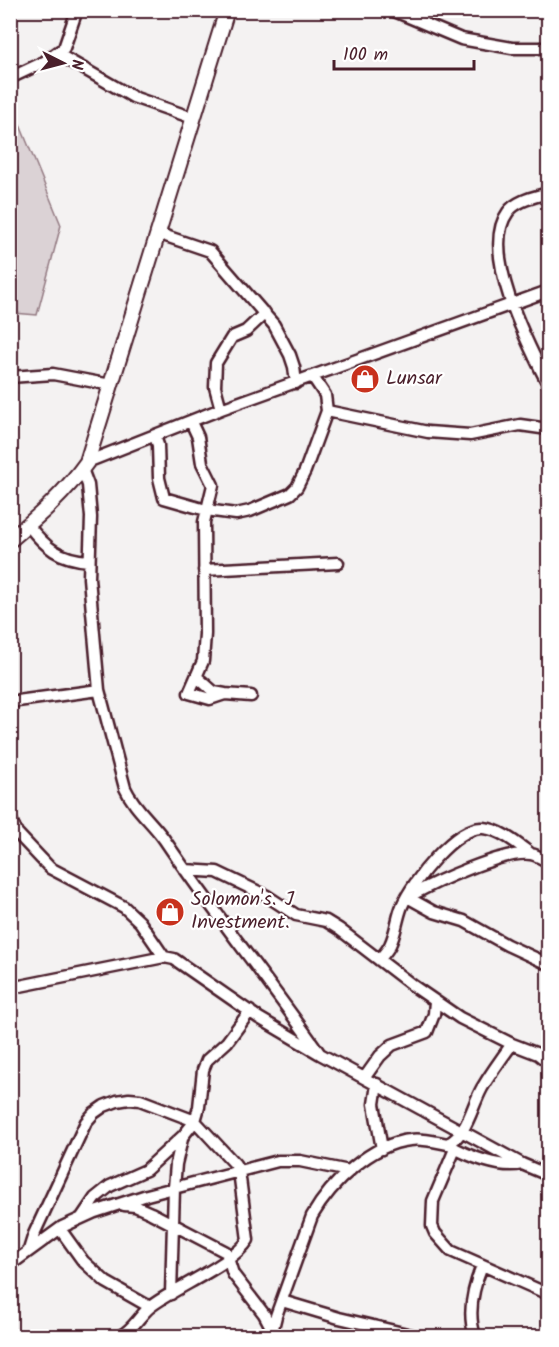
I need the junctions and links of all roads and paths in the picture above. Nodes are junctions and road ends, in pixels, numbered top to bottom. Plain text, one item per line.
1 (77, 10) edge
2 (227, 10) edge
3 (393, 10) edge
4 (549, 48) edge
5 (58, 54) junction
6 (10, 78) edge
7 (194, 118) junction
8 (549, 193) edge
9 (157, 232) junction
10 (549, 291) edge
11 (512, 304) junction
12 (265, 313) junction
13 (10, 377) edge
14 (313, 377) junction
15 (296, 383) junction
16 (549, 384) edge
17 (111, 385) junction
18 (221, 409) junction
19 (327, 411) junction
20 (191, 422) junction
21 (549, 429) edge
22 (155, 437) junction
23 (85, 466) junction
24 (206, 510) junction
25 (28, 525) junction
26 (10, 540) edge
27 (90, 561) junction
28 (338, 563) dead end
29 (204, 570) junction
30 (197, 677) junction
31 (99, 690) junction
32 (225, 694) junction
33 (251, 696) dead end
34 (10, 702) edge
35 (10, 818) edge
36 (531, 854) junction
37 (549, 862) edge
38 (185, 870) junction
39 (407, 897) junction
40 (164, 957) junction
41 (379, 960) junction
42 (549, 964) edge
43 (10, 988) edge
44 (435, 1001) junction
45 (250, 1011) junction
46 (512, 1044) junction
47 (320, 1054) junction
48 (549, 1062) edge
49 (365, 1077) junction
50 (376, 1084) junction
51 (195, 1121) junction
52 (183, 1136) junction
53 (456, 1143) junction
54 (382, 1149) junction
55 (522, 1164) junction
56 (239, 1172) junction
57 (349, 1172) junction
58 (549, 1175) edge
59 (174, 1188) junction
60 (121, 1204) junction
61 (82, 1218) junction
62 (174, 1225) junction
63 (60, 1229) junction
64 (29, 1250) junction
65 (228, 1259) junction
66 (10, 1264) edge
67 (482, 1266) junction
68 (171, 1293) junction
69 (549, 1294) edge
70 (282, 1301) junction
71 (150, 1307) junction
72 (271, 1333) edge
73 (124, 1335) edge
74 (416, 1336) edge
75 (475, 1336) edge

1 - 5 street
2 - 7 street
3 - 4 street
5 - 6 street
5 - 7 street
7 - 9 street
8 - 11 street
9 - 12 street
9 - 17 street
10 - 11 street
11 - 14 street
11 - 16 street
12 - 15 street
12 - 18 street
13 - 17 street
14 - 15 street
14 - 19 street
15 - 18 street
17 - 23 street
18 - 20 street
19 - 21 street
19 - 24 street
20 - 22 street
20 - 24 street
22 - 23 street
22 - 24 street
23 - 25 street
23 - 27 street
24 - 29 street
25 - 26 street
25 - 27 street
27 - 31 street
28 - 29 street
29 - 30 street
30 - 32 street
30 - 32 street
31 - 34 street
31 - 38 street
32 - 33 street
35 - 40 street
36 - 37 street
36 - 39 street
36 - 39 street
38 - 41 street
38 - 47 street
39 - 41 street
39 - 42 street
40 - 43 street
40 - 45 street
41 - 44 street
44 - 46 street
44 - 49 street
45 - 47 street
45 - 51 street
46 - 48 street
46 - 53 street
47 - 49 street
49 - 50 street
50 - 53 street
50 - 54 street
51 - 52 street
51 - 56 street
51 - 64 street
52 - 59 street
52 - 61 street
53 - 54 street
53 - 55 street
53 - 55 street
53 - 67 street
54 - 57 street
55 - 58 street
56 - 57 street
56 - 59 street
56 - 65 street
57 - 70 street
59 - 60 street
59 - 62 street
60 - 61 street
60 - 62 street
61 - 63 street
62 - 65 street
62 - 68 street
63 - 64 street
63 - 71 street
64 - 66 street
65 - 68 street
65 - 72 street
67 - 69 street
67 - 75 street
68 - 71 street
70 - 72 street
70 - 74 street
71 - 73 street

